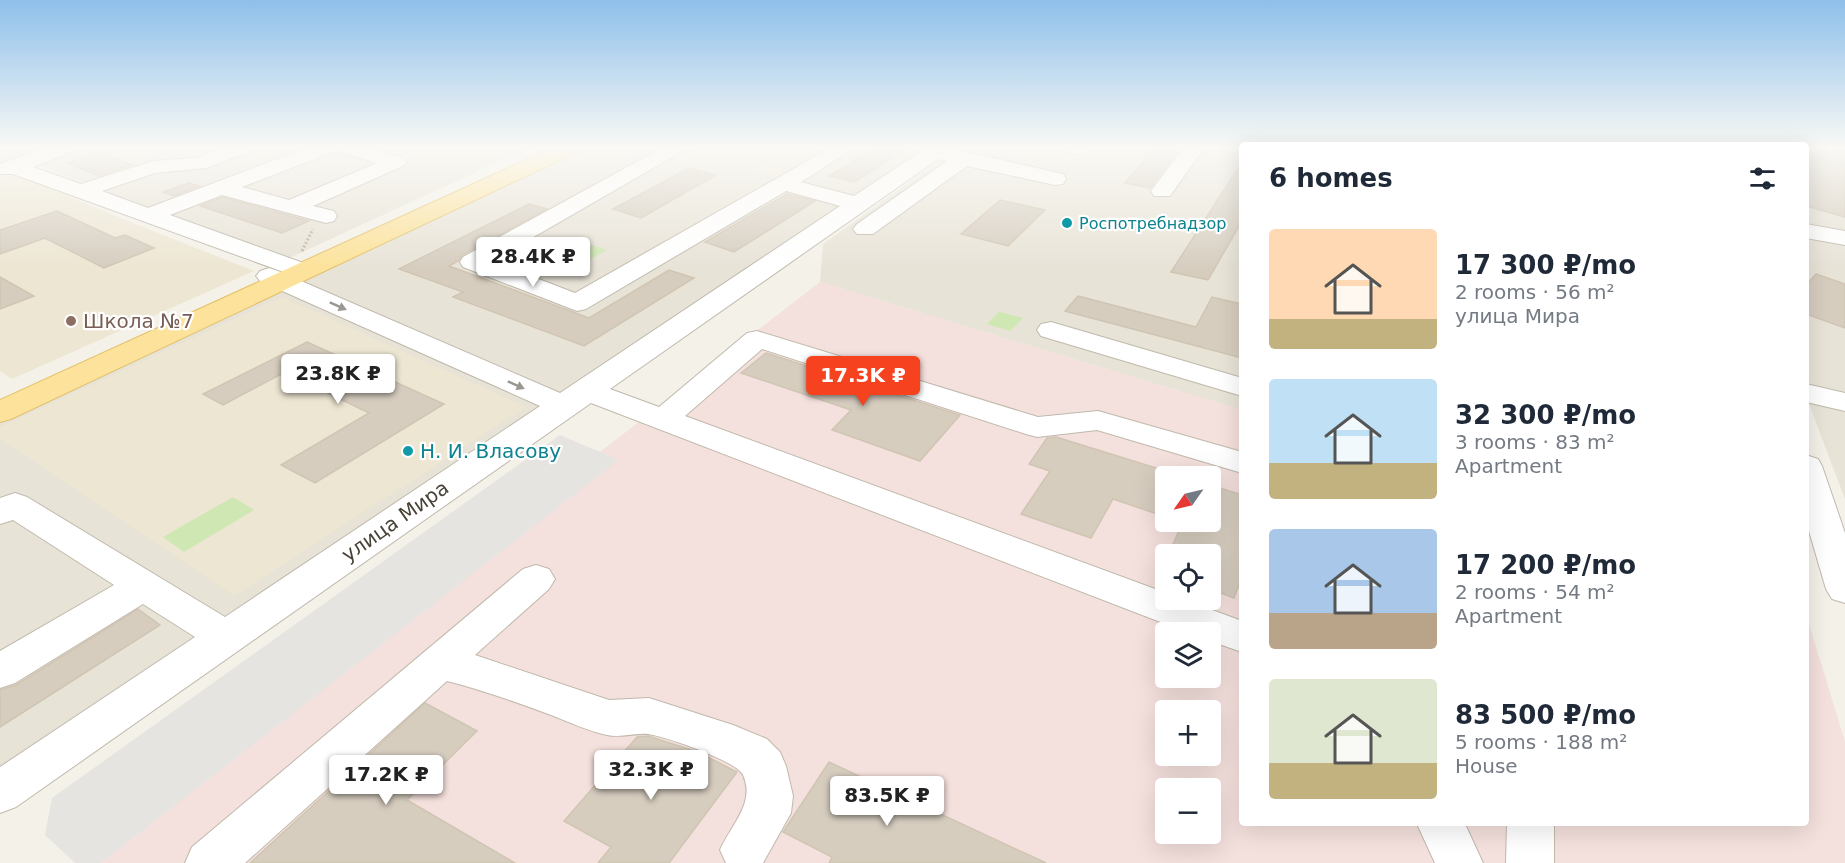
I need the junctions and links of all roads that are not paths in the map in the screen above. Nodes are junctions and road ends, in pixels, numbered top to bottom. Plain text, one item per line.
1 (74, 188) edge
2 (87, 188) edge
3 (220, 188) edge
4 (221, 188) edge
5 (335, 188) edge
6 (459, 188) edge
7 (478, 188) edge
8 (605, 188) edge
9 (777, 188) edge
10 (800, 188) edge
11 (881, 188) edge
12 (922, 188) edge
13 (1164, 188) edge
14 (81, 191) junction
15 (1162, 191) dead end
16 (858, 204) junction
17 (291, 207) junction
18 (323, 215) road end
19 (147, 216) junction
20 (865, 229) dead end
21 (1809, 232) edge
22 (1845, 238) edge
23 (290, 270) junction
24 (1051, 330) dead end
25 (1239, 386) edge
26 (1809, 394) edge
27 (0, 396) edge
28 (574, 398) junction
29 (1845, 402) edge
30 (0, 412) edge
31 (663, 419) junction
32 (1239, 462) edge
33 (1809, 483) edge
34 (0, 512) edge
35 (1815, 518) edge
36 (536, 579) dead end
37 (144, 585) junction
38 (1845, 589) edge
39 (1239, 636) edge
40 (226, 637) junction
41 (439, 663) junction
42 (0, 670) edge
43 (0, 792) edge
44 (1442, 826) edge
45 (1531, 826) edge
46 (744, 850) dead end
47 (209, 863) edge
48 (1459, 863) edge
49 (1530, 863) edge

1 - 14 street
2 - 14 street
3 - 19 street
4 - 17 street
5 - 17 street
6 - 23 main road
7 - 23 main road
8 - 9 street
10 - 16 street
11 - 16 street, улица Мира
12 - 20 street
13 - 15 street
14 - 19 street
16 - 28 street, улица Мира
17 - 18 street
19 - 23 street
21 - 22 street
23 - 27 main road
23 -> 28 street
23 - 30 main road
24 - 25 street
26 - 29 street
28 - 31 street
28 - 40 street, улица Мира
31 - 32 street
31 - 39 street
33 - 35 street
34 - 37 street
35 - 38 street
36 - 41 street
37 - 40 street
37 - 42 street
40 - 43 street, улица Мира
41 - 46 street
41 - 47 street
44 - 48 street
45 - 49 street

